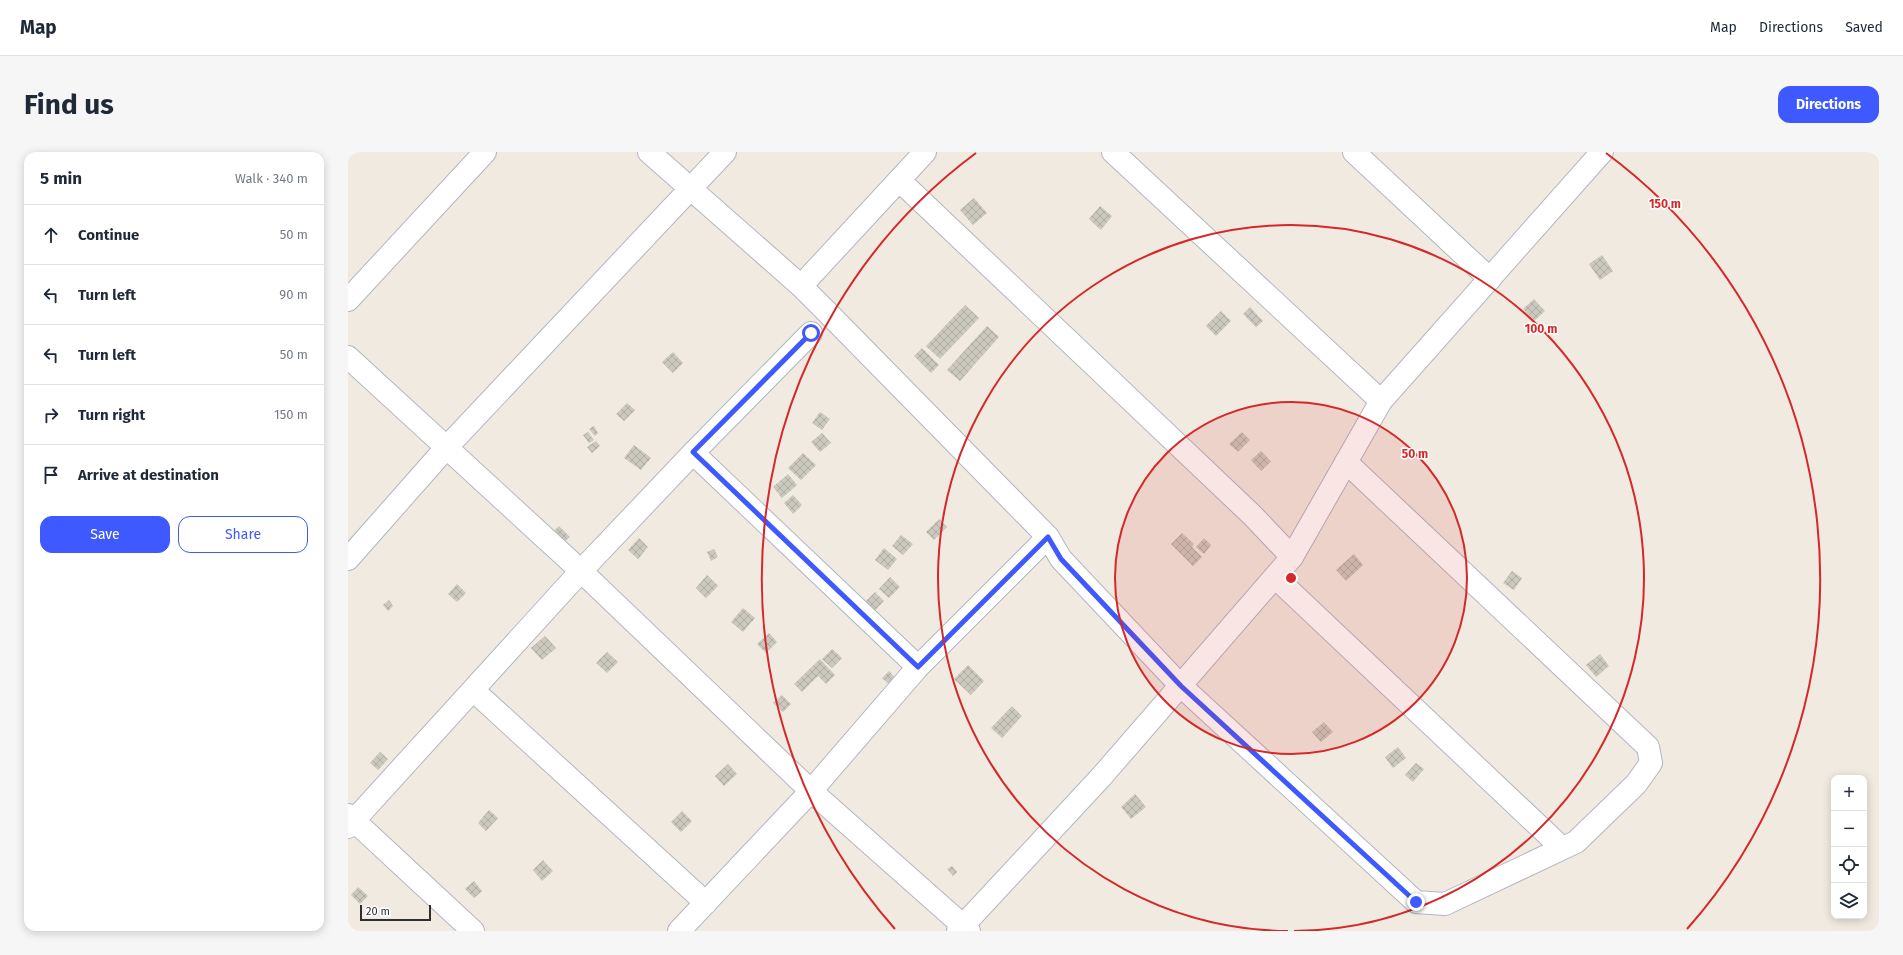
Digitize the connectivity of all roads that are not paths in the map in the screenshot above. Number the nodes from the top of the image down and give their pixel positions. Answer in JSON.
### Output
{"nodes":[{"id":1,"x":485,"y":152,"type":"edge"},
{"id":2,"x":649,"y":152,"type":"edge"},
{"id":3,"x":725,"y":152,"type":"edge"},
{"id":4,"x":925,"y":152,"type":"edge"},
{"id":5,"x":1113,"y":152,"type":"edge"},
{"id":6,"x":1354,"y":152,"type":"edge"},
{"id":7,"x":1601,"y":152,"type":"edge"},
{"id":8,"x":899,"y":180,"type":"junction"},
{"id":9,"x":691,"y":190,"type":"junction"},
{"id":10,"x":1490,"y":278,"type":"junction"},
{"id":11,"x":801,"y":286,"type":"junction"},
{"id":12,"x":348,"y":300,"type":"edge"},
{"id":13,"x":811,"y":333,"type":"dead end"},
{"id":14,"x":348,"y":357,"type":"edge"},
{"id":15,"x":1381,"y":401,"type":"junction"},
{"id":16,"x":446,"y":448,"type":"junction"},
{"id":17,"x":693,"y":452,"type":"junction"},
{"id":18,"x":1346,"y":462,"type":"junction"},
{"id":19,"x":1048,"y":537,"type":"junction"},
{"id":20,"x":1292,"y":557,"type":"junction"},
{"id":21,"x":348,"y":559,"type":"edge"},
{"id":22,"x":581,"y":571,"type":"junction"},
{"id":23,"x":1275,"y":577,"type":"junction"},
{"id":24,"x":918,"y":667,"type":"junction"},
{"id":25,"x":1181,"y":686,"type":"junction"},
{"id":26,"x":473,"y":690,"type":"junction"},
{"id":27,"x":811,"y":791,"type":"junction"},
{"id":28,"x":350,"y":821,"type":"edge"},
{"id":29,"x":1562,"y":848,"type":"junction"},
{"id":30,"x":706,"y":903,"type":"junction"},
{"id":31,"x":963,"y":929,"type":"edge"},
{"id":32,"x":473,"y":931,"type":"edge"},
{"id":33,"x":679,"y":931,"type":"edge"}],
"edges":[{"from":1,"to":12,"type":"street"},
{"from":2,"to":9,"type":"street"},
{"from":3,"to":9,"type":"street"},
{"from":4,"to":8,"type":"street"},
{"from":5,"to":15,"type":"street"},
{"from":6,"to":10,"type":"street"},
{"from":7,"to":10,"type":"street"},
{"from":8,"to":11,"type":"street"},
{"from":8,"to":20,"type":"street"},
{"from":9,"to":11,"type":"street"},
{"from":9,"to":16,"type":"street"},
{"from":10,"to":15,"type":"street"},
{"from":11,"to":19,"type":"street"},
{"from":13,"to":17,"type":"street"},
{"from":14,"to":16,"type":"street"},
{"from":15,"to":18,"type":"street"},
{"from":16,"to":21,"type":"street"},
{"from":16,"to":22,"type":"street"},
{"from":17,"to":22,"type":"street"},
{"from":17,"to":24,"type":"street"},
{"from":18,"to":20,"type":"street"},
{"from":18,"to":29,"type":"street"},
{"from":19,"to":24,"type":"street"},
{"from":19,"to":25,"type":"street"},
{"from":20,"to":23,"type":"street"},
{"from":22,"to":26,"type":"street"},
{"from":22,"to":27,"type":"street"},
{"from":23,"to":25,"type":"street"},
{"from":23,"to":29,"type":"street"},
{"from":24,"to":27,"type":"street"},
{"from":25,"to":29,"type":"street"},
{"from":25,"to":31,"type":"street"},
{"from":26,"to":28,"type":"street"},
{"from":26,"to":30,"type":"street"},
{"from":27,"to":30,"type":"street"},
{"from":27,"to":31,"type":"street"},
{"from":28,"to":32,"type":"street"},
{"from":30,"to":33,"type":"street"}]}
